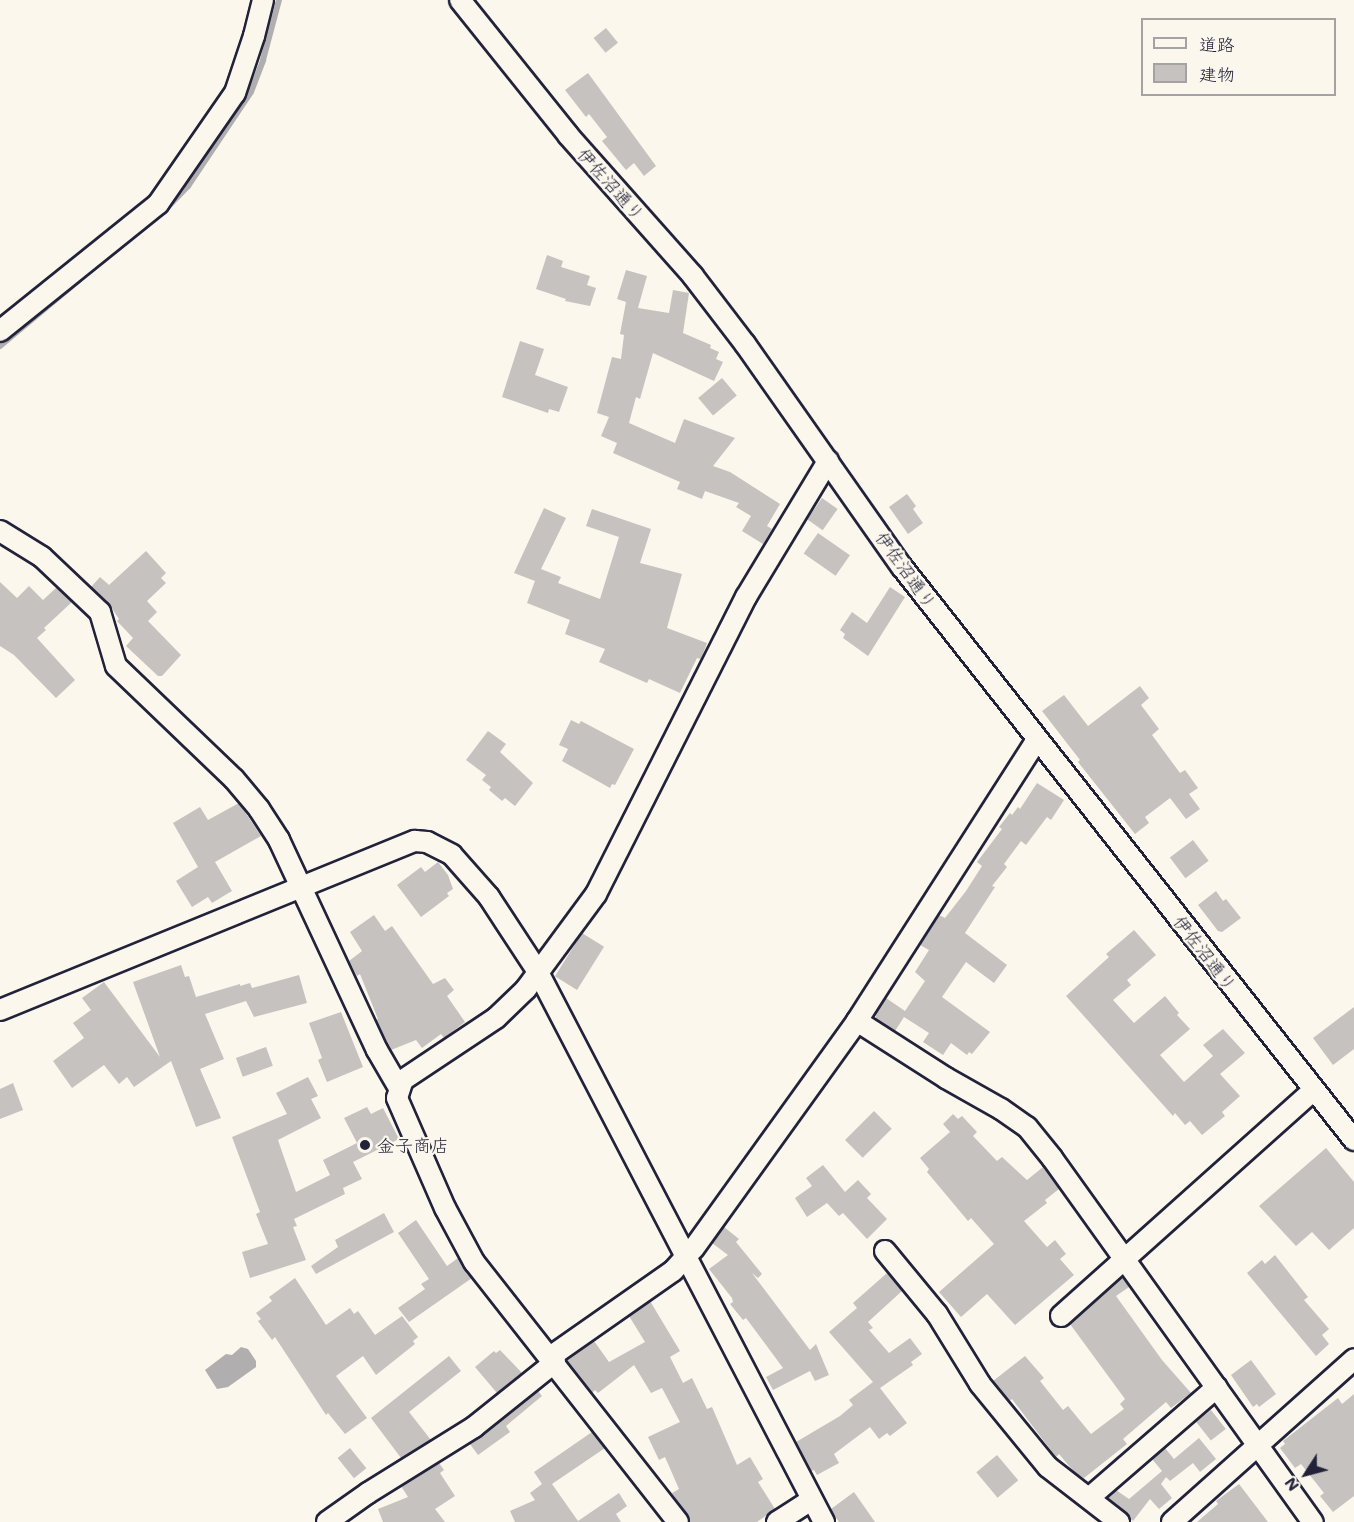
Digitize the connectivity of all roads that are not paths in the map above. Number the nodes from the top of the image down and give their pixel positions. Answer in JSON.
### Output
{"nodes":[{"id":1,"x":263,"y":0,"type":"edge"},
{"id":2,"x":460,"y":0,"type":"edge"},
{"id":3,"x":0,"y":331,"type":"edge"},
{"id":4,"x":828,"y":461,"type":"junction"},
{"id":5,"x":0,"y":531,"type":"edge"},
{"id":6,"x":1036,"y":741,"type":"junction"},
{"id":7,"x":302,"y":888,"type":"junction"},
{"id":8,"x":538,"y":972,"type":"junction"},
{"id":9,"x":0,"y":1010,"type":"edge"},
{"id":10,"x":857,"y":1021,"type":"junction"},
{"id":11,"x":399,"y":1088,"type":"junction"},
{"id":12,"x":1314,"y":1090,"type":"junction"},
{"id":13,"x":1354,"y":1140,"type":"edge"},
{"id":14,"x":885,"y":1251,"type":"dead end"},
{"id":15,"x":1123,"y":1258,"type":"junction"},
{"id":16,"x":685,"y":1259,"type":"junction"},
{"id":17,"x":1061,"y":1317,"type":"dead end"},
{"id":18,"x":552,"y":1359,"type":"junction"},
{"id":19,"x":1354,"y":1359,"type":"edge"},
{"id":20,"x":1217,"y":1387,"type":"junction"},
{"id":21,"x":1258,"y":1445,"type":"junction"},
{"id":22,"x":1089,"y":1498,"type":"junction"},
{"id":23,"x":811,"y":1500,"type":"junction"},
{"id":24,"x":327,"y":1522,"type":"edge"},
{"id":25,"x":678,"y":1522,"type":"edge"},
{"id":26,"x":777,"y":1522,"type":"edge"},
{"id":27,"x":824,"y":1522,"type":"edge"},
{"id":28,"x":1119,"y":1522,"type":"edge"},
{"id":29,"x":1172,"y":1522,"type":"edge"},
{"id":30,"x":1312,"y":1522,"type":"edge"}],
"edges":[{"from":1,"to":3,"type":"street"},
{"from":2,"to":4,"type":"street","name":"伊佐沼通り"},
{"from":4,"to":6,"type":"street","name":"伊佐沼通り"},
{"from":4,"to":8,"type":"street"},
{"from":5,"to":7,"type":"street"},
{"from":6,"to":10,"type":"street"},
{"from":6,"to":12,"type":"street","name":"伊佐沼通り"},
{"from":7,"to":8,"type":"street"},
{"from":7,"to":9,"type":"street"},
{"from":7,"to":11,"type":"street"},
{"from":8,"to":11,"type":"street"},
{"from":8,"to":16,"type":"street"},
{"from":10,"to":15,"type":"street"},
{"from":10,"to":16,"type":"street"},
{"from":11,"to":18,"type":"street"},
{"from":12,"to":13,"type":"street","name":"伊佐沼通り"},
{"from":12,"to":15,"type":"street"},
{"from":14,"to":22,"type":"street"},
{"from":15,"to":17,"type":"street"},
{"from":15,"to":20,"type":"street"},
{"from":16,"to":18,"type":"street"},
{"from":16,"to":23,"type":"street"},
{"from":18,"to":24,"type":"street"},
{"from":18,"to":25,"type":"street"},
{"from":19,"to":21,"type":"street"},
{"from":20,"to":21,"type":"street"},
{"from":20,"to":22,"type":"street"},
{"from":21,"to":29,"type":"street"},
{"from":21,"to":30,"type":"street"},
{"from":22,"to":28,"type":"street"},
{"from":23,"to":26,"type":"street"},
{"from":23,"to":27,"type":"street"}]}
